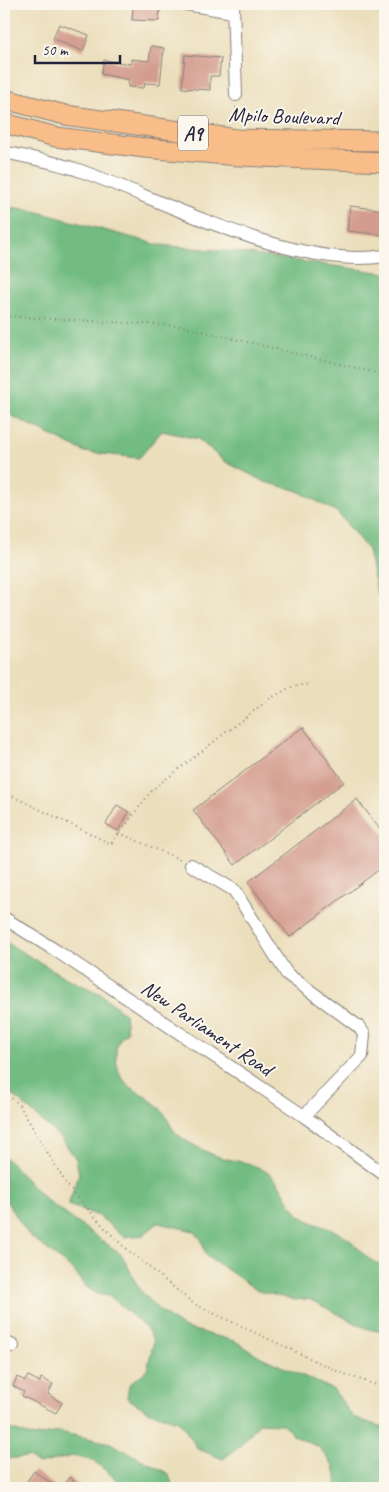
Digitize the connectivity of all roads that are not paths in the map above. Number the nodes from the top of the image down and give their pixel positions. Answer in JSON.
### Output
{"nodes":[{"id":1,"x":186,"y":4,"type":"edge"},
{"id":2,"x":233,"y":8,"type":"edge"},
{"id":3,"x":236,"y":95,"type":"road end"},
{"id":4,"x":4,"y":100,"type":"edge"},
{"id":5,"x":4,"y":122,"type":"edge"},
{"id":6,"x":385,"y":142,"type":"edge"},
{"id":7,"x":4,"y":152,"type":"edge"},
{"id":8,"x":385,"y":162,"type":"edge"},
{"id":9,"x":385,"y":256,"type":"edge"},
{"id":10,"x":191,"y":865,"type":"road end"},
{"id":11,"x":4,"y":918,"type":"edge"},
{"id":12,"x":304,"y":1116,"type":"junction"},
{"id":13,"x":385,"y":1175,"type":"edge"}],
"edges":[{"from":1,"to":2,"type":"street"},
{"from":2,"to":3,"type":"street"},
{"from":4,"to":6,"type":"highway","name":"Mpilo Boulevard","number":"A9"},
{"from":5,"to":8,"type":"highway","name":"Mpilo Boulevard","number":"A9"},
{"from":7,"to":9,"type":"street"},
{"from":10,"to":12,"type":"street"},
{"from":11,"to":12,"type":"street","name":"New Parliament Road"},
{"from":12,"to":13,"type":"street","name":"New Parliament Road"}]}
